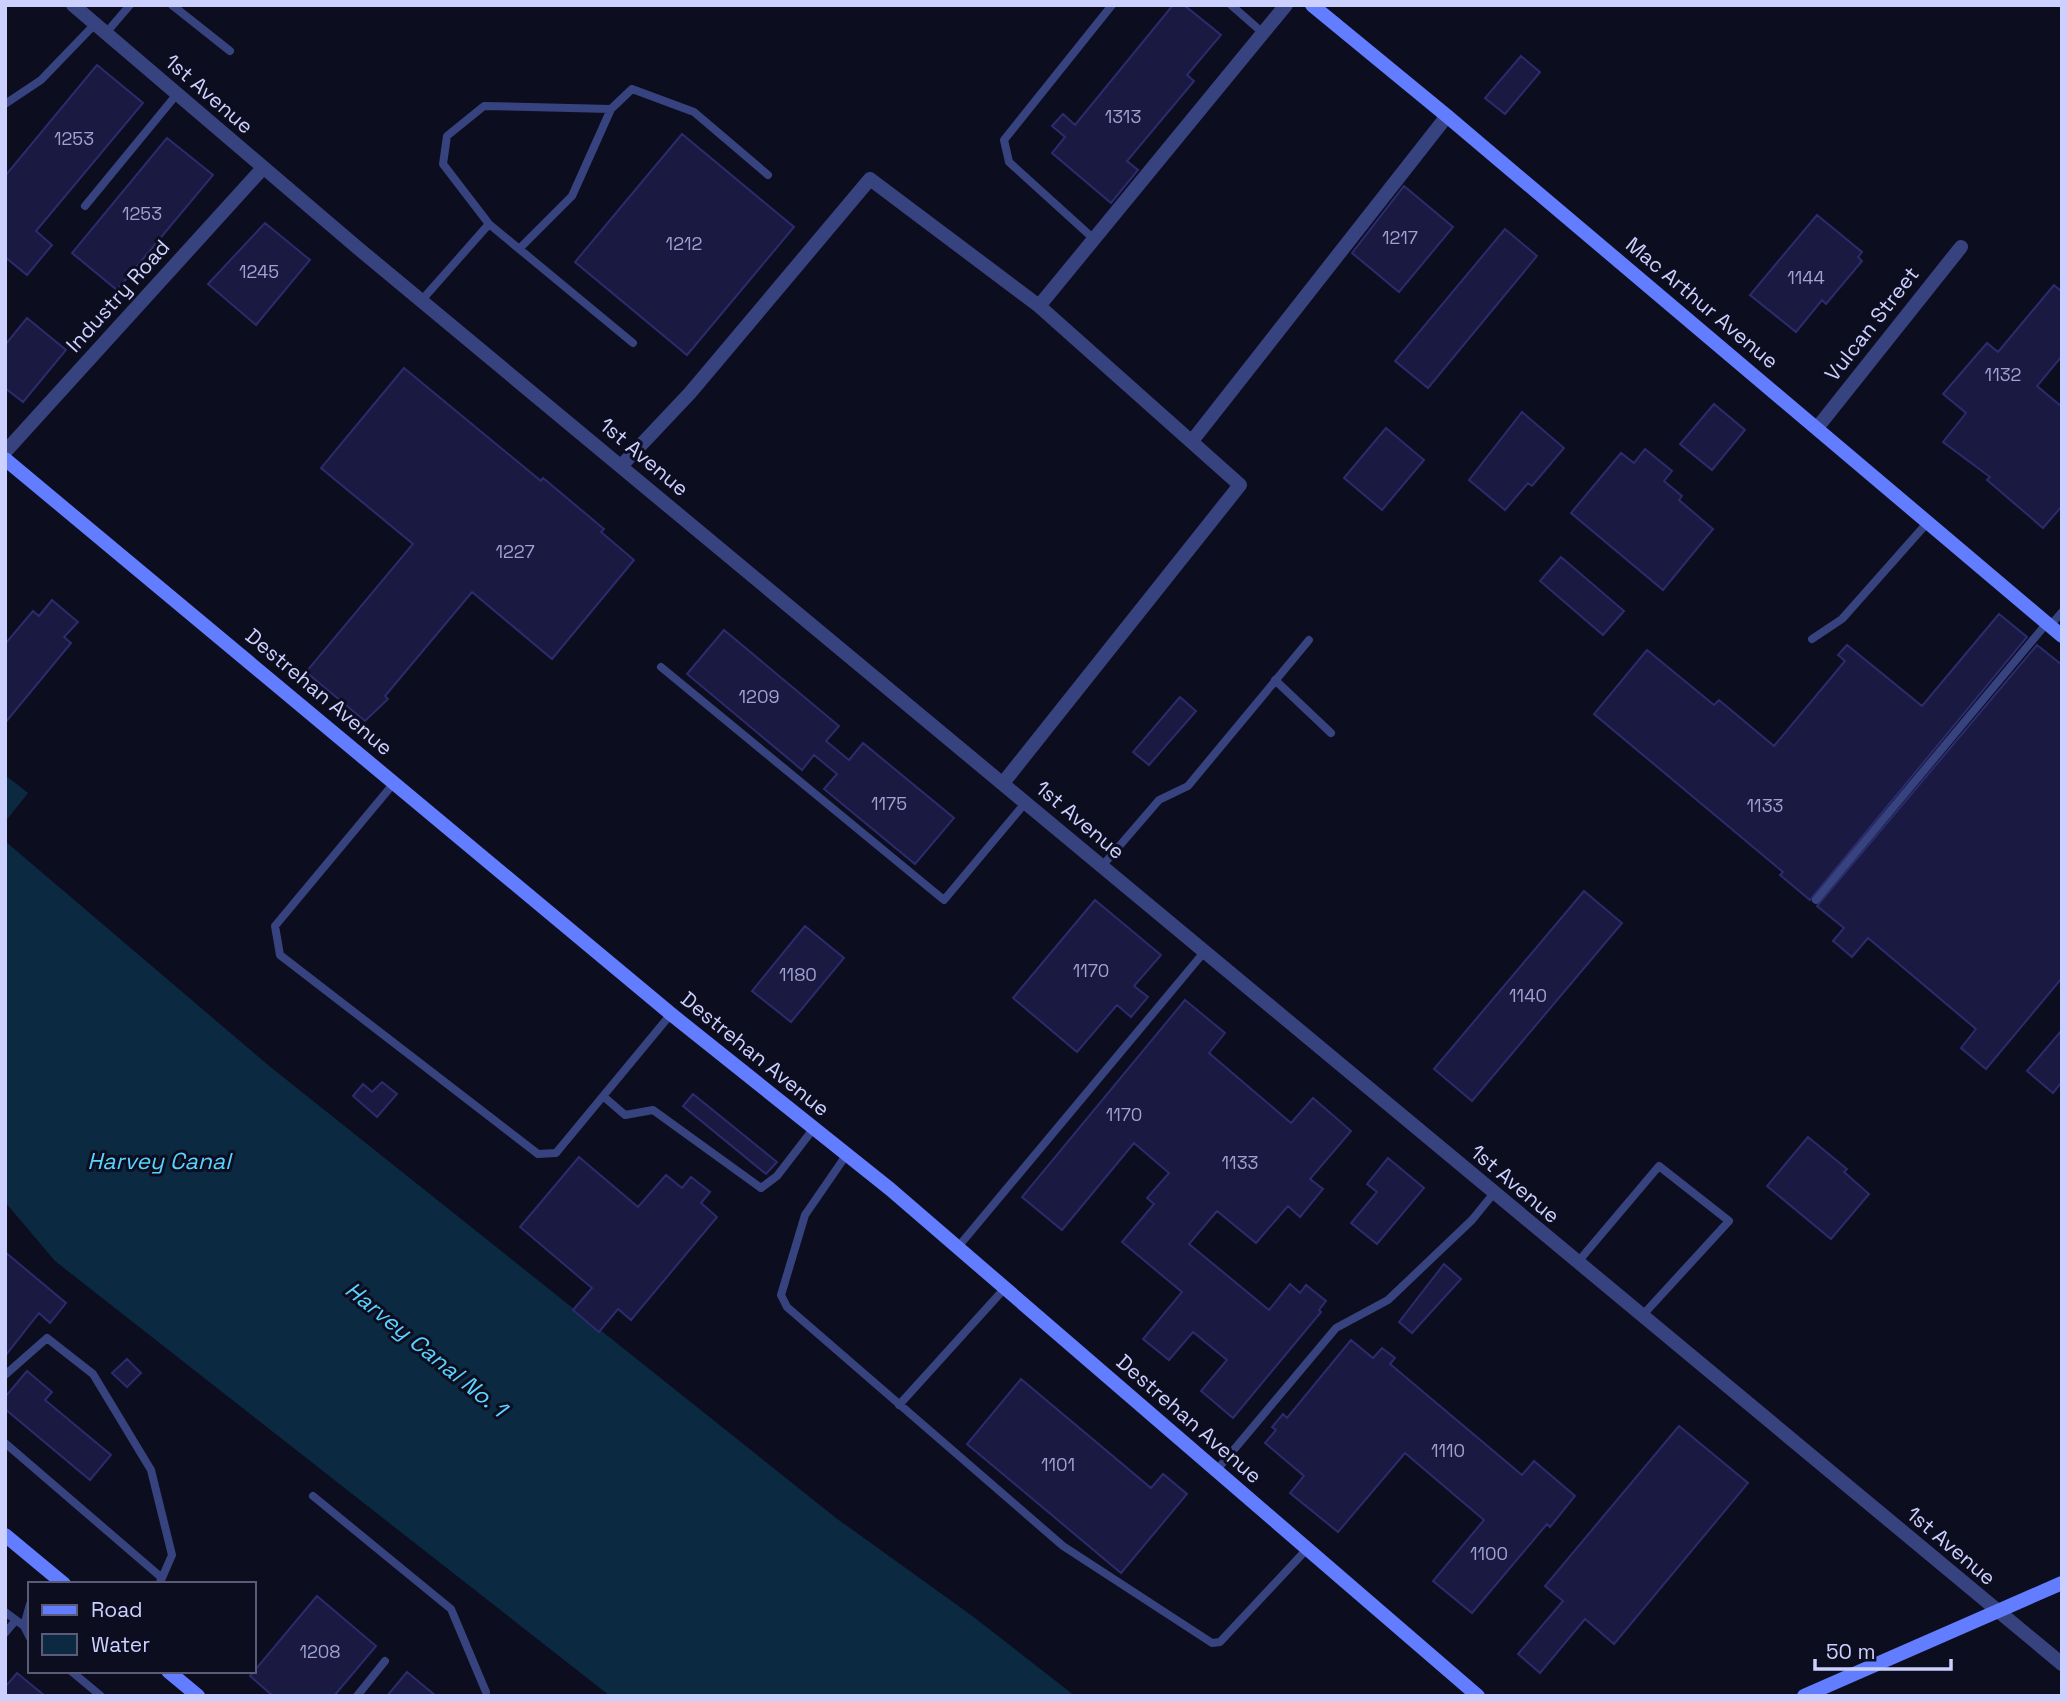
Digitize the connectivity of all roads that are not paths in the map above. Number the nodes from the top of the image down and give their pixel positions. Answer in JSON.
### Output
{"nodes":[{"id":1,"x":74,"y":5,"type":"edge"},
{"id":2,"x":130,"y":5,"type":"edge"},
{"id":3,"x":172,"y":5,"type":"edge"},
{"id":4,"x":1112,"y":5,"type":"edge"},
{"id":5,"x":1231,"y":5,"type":"edge"},
{"id":6,"x":1286,"y":5,"type":"edge"},
{"id":7,"x":1312,"y":5,"type":"edge"},
{"id":8,"x":101,"y":28,"type":"junction"},
{"id":9,"x":1263,"y":33,"type":"junction"},
{"id":10,"x":230,"y":51,"type":"dead end"},
{"id":11,"x":177,"y":94,"type":"junction"},
{"id":12,"x":5,"y":104,"type":"edge"},
{"id":13,"x":611,"y":109,"type":"junction"},
{"id":14,"x":1447,"y":116,"type":"junction"},
{"id":15,"x":263,"y":168,"type":"junction"},
{"id":16,"x":768,"y":175,"type":"dead end"},
{"id":17,"x":85,"y":206,"type":"dead end"},
{"id":18,"x":489,"y":224,"type":"junction"},
{"id":19,"x":1095,"y":240,"type":"junction"},
{"id":20,"x":1961,"y":247,"type":"dead end"},
{"id":21,"x":519,"y":250,"type":"junction"},
{"id":22,"x":421,"y":301,"type":"junction"},
{"id":23,"x":1039,"y":306,"type":"junction"},
{"id":24,"x":632,"y":343,"type":"dead end"},
{"id":25,"x":1817,"y":428,"type":"junction"},
{"id":26,"x":1192,"y":441,"type":"junction"},
{"id":27,"x":5,"y":452,"type":"edge"},
{"id":28,"x":5,"y":459,"type":"edge"},
{"id":29,"x":622,"y":465,"type":"junction"},
{"id":30,"x":1928,"y":522,"type":"junction"},
{"id":31,"x":2062,"y":612,"type":"edge"},
{"id":32,"x":2053,"y":628,"type":"edge"},
{"id":33,"x":1812,"y":639,"type":"dead end"},
{"id":34,"x":1309,"y":640,"type":"dead end"},
{"id":35,"x":661,"y":667,"type":"dead end"},
{"id":36,"x":1275,"y":680,"type":"junction"},
{"id":37,"x":1331,"y":733,"type":"dead end"},
{"id":38,"x":394,"y":783,"type":"junction"},
{"id":39,"x":1003,"y":783,"type":"junction"},
{"id":40,"x":1026,"y":802,"type":"junction"},
{"id":41,"x":1102,"y":865,"type":"junction"},
{"id":42,"x":1816,"y":900,"type":"dead end"},
{"id":43,"x":1205,"y":951,"type":"junction"},
{"id":44,"x":671,"y":1014,"type":"junction"},
{"id":45,"x":603,"y":1096,"type":"junction"},
{"id":46,"x":814,"y":1128,"type":"junction"},
{"id":47,"x":847,"y":1154,"type":"junction"},
{"id":48,"x":1494,"y":1193,"type":"junction"},
{"id":49,"x":958,"y":1247,"type":"junction"},
{"id":50,"x":1577,"y":1263,"type":"junction"},
{"id":51,"x":1004,"y":1288,"type":"junction"},
{"id":52,"x":1641,"y":1317,"type":"junction"},
{"id":53,"x":5,"y":1375,"type":"edge"},
{"id":54,"x":899,"y":1405,"type":"junction"},
{"id":55,"x":5,"y":1443,"type":"edge"},
{"id":56,"x":1216,"y":1471,"type":"junction"},
{"id":57,"x":313,"y":1496,"type":"dead end"},
{"id":58,"x":5,"y":1535,"type":"edge"},
{"id":59,"x":1307,"y":1549,"type":"junction"},
{"id":60,"x":49,"y":1579,"type":"edge"},
{"id":61,"x":160,"y":1581,"type":"edge"},
{"id":62,"x":2062,"y":1583,"type":"edge"},
{"id":63,"x":28,"y":1611,"type":"edge"},
{"id":64,"x":1998,"y":1611,"type":"junction"},
{"id":65,"x":5,"y":1612,"type":"edge"},
{"id":66,"x":16,"y":1620,"type":"junction"},
{"id":67,"x":24,"y":1626,"type":"junction"},
{"id":68,"x":5,"y":1633,"type":"edge"},
{"id":69,"x":28,"y":1634,"type":"edge"},
{"id":70,"x":385,"y":1661,"type":"dead end"},
{"id":71,"x":2062,"y":1664,"type":"edge"},
{"id":72,"x":73,"y":1673,"type":"edge"},
{"id":73,"x":171,"y":1673,"type":"edge"},
{"id":74,"x":1478,"y":1693,"type":"edge"},
{"id":75,"x":486,"y":1694,"type":"edge"},
{"id":76,"x":101,"y":1696,"type":"edge"},
{"id":77,"x":198,"y":1696,"type":"edge"},
{"id":78,"x":357,"y":1696,"type":"edge"},
{"id":79,"x":1804,"y":1696,"type":"edge"}],
"edges":[{"from":1,"to":8,"type":"street","name":"1st Avenue"},
{"from":2,"to":8,"type":"lane"},
{"from":3,"to":10,"type":"lane"},
{"from":4,"to":19,"type":"lane"},
{"from":5,"to":9,"type":"lane"},
{"from":6,"to":9,"type":"street"},
{"from":7,"to":14,"type":"main road","name":"Mac Arthur Avenue"},
{"from":8,"to":11,"type":"street","name":"1st Avenue"},
{"from":8,"to":12,"type":"lane"},
{"from":9,"to":19,"type":"street"},
{"from":11,"to":15,"type":"street","name":"1st Avenue"},
{"from":11,"to":17,"type":"lane"},
{"from":13,"to":16,"type":"lane"},
{"from":13,"to":18,"type":"lane"},
{"from":13,"to":21,"type":"lane"},
{"from":14,"to":25,"type":"main road","name":"Mac Arthur Avenue"},
{"from":14,"to":26,"type":"street"},
{"from":15,"to":22,"type":"street","name":"1st Avenue"},
{"from":15,"to":27,"type":"street","name":"Industry Road"},
{"from":18,"to":21,"type":"lane"},
{"from":18,"to":22,"type":"lane"},
{"from":19,"to":23,"type":"street"},
{"from":20,"to":25,"type":"street","name":"Vulcan Street"},
{"from":21,"to":24,"type":"lane"},
{"from":22,"to":29,"type":"street","name":"1st Avenue"},
{"from":23,"to":26,"type":"street"},
{"from":23,"to":29,"type":"street"},
{"from":25,"to":30,"type":"main road","name":"Mac Arthur Avenue"},
{"from":26,"to":39,"type":"street"},
{"from":28,"to":38,"type":"main road","name":"Destrehan Avenue"},
{"from":29,"to":39,"type":"street","name":"1st Avenue"},
{"from":30,"to":32,"type":"main road","name":"Mac Arthur Avenue"},
{"from":30,"to":33,"type":"lane"},
{"from":31,"to":32,"type":"lane"},
{"from":32,"to":42,"type":"lane"},
{"from":34,"to":36,"type":"lane"},
{"from":35,"to":40,"type":"lane"},
{"from":36,"to":37,"type":"lane"},
{"from":36,"to":41,"type":"lane"},
{"from":38,"to":44,"type":"main road","name":"Destrehan Avenue"},
{"from":38,"to":45,"type":"lane"},
{"from":39,"to":40,"type":"street","name":"1st Avenue"},
{"from":40,"to":41,"type":"street","name":"1st Avenue"},
{"from":41,"to":43,"type":"street","name":"1st Avenue"},
{"from":43,"to":48,"type":"street","name":"1st Avenue"},
{"from":43,"to":49,"type":"lane"},
{"from":44,"to":45,"type":"lane"},
{"from":44,"to":46,"type":"main road","name":"Destrehan Avenue"},
{"from":45,"to":46,"type":"lane"},
{"from":46,"to":47,"type":"main road","name":"Destrehan Avenue"},
{"from":47,"to":49,"type":"main road","name":"Destrehan Avenue"},
{"from":47,"to":54,"type":"lane"},
{"from":48,"to":50,"type":"street","name":"1st Avenue"},
{"from":48,"to":56,"type":"lane"},
{"from":49,"to":51,"type":"main road","name":"Destrehan Avenue"},
{"from":50,"to":52,"type":"street","name":"1st Avenue"},
{"from":50,"to":52,"type":"lane"},
{"from":51,"to":54,"type":"lane"},
{"from":51,"to":56,"type":"main road","name":"Destrehan Avenue"},
{"from":52,"to":64,"type":"street","name":"1st Avenue"},
{"from":53,"to":61,"type":"lane"},
{"from":54,"to":59,"type":"lane"},
{"from":55,"to":61,"type":"lane"},
{"from":56,"to":59,"type":"main road","name":"Destrehan Avenue"},
{"from":57,"to":75,"type":"lane"},
{"from":58,"to":60,"type":"main road"},
{"from":59,"to":74,"type":"main road","name":"Destrehan Avenue"},
{"from":62,"to":64,"type":"main road"},
{"from":63,"to":67,"type":"lane"},
{"from":64,"to":71,"type":"street","name":"1st Avenue"},
{"from":64,"to":79,"type":"main road"},
{"from":65,"to":66,"type":"lane"},
{"from":66,"to":67,"type":"lane"},
{"from":66,"to":68,"type":"lane"},
{"from":67,"to":69,"type":"lane"},
{"from":70,"to":78,"type":"lane"},
{"from":72,"to":76,"type":"lane"},
{"from":73,"to":77,"type":"main road"}]}
